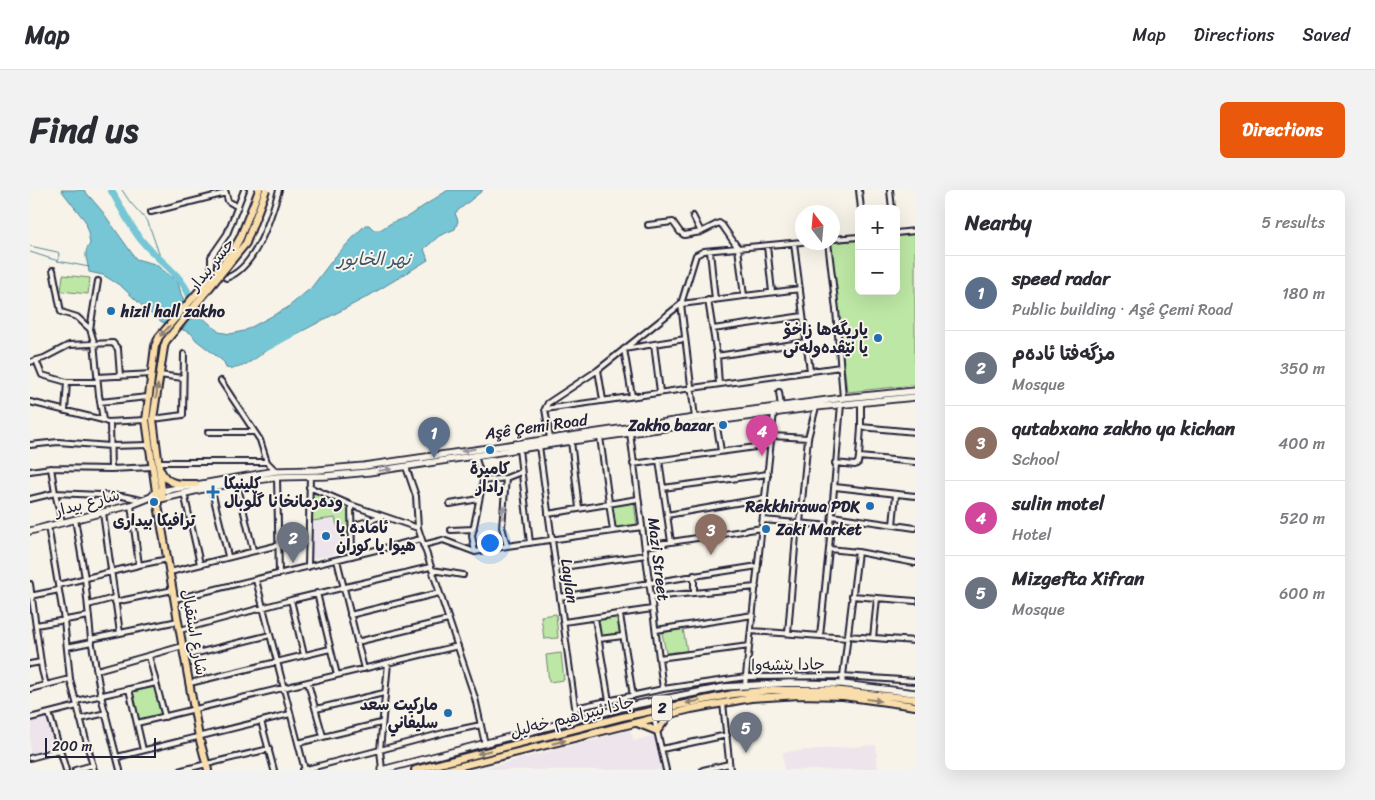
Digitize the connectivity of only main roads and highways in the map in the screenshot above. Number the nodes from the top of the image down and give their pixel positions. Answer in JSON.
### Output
{"nodes":[{"id":1,"x":259,"y":190,"type":"edge"},
{"id":2,"x":266,"y":190,"type":"edge"},
{"id":3,"x":915,"y":391,"type":"edge"},
{"id":4,"x":915,"y":397,"type":"edge"},
{"id":5,"x":842,"y":401,"type":"junction"},
{"id":6,"x":776,"y":409,"type":"junction"},
{"id":7,"x":155,"y":465,"type":"junction"},
{"id":8,"x":276,"y":474,"type":"junction"},
{"id":9,"x":196,"y":484,"type":"junction"},
{"id":10,"x":158,"y":495,"type":"junction"},
{"id":11,"x":30,"y":531,"type":"edge"},
{"id":12,"x":915,"y":693,"type":"edge"},
{"id":13,"x":915,"y":699,"type":"edge"},
{"id":14,"x":915,"y":706,"type":"edge"},
{"id":15,"x":670,"y":714,"type":"junction"},
{"id":16,"x":635,"y":723,"type":"junction"},
{"id":17,"x":438,"y":756,"type":"junction"},
{"id":18,"x":440,"y":763,"type":"junction"},
{"id":19,"x":207,"y":767,"type":"edge"},
{"id":20,"x":382,"y":770,"type":"edge"},
{"id":21,"x":415,"y":770,"type":"edge"},
{"id":22,"x":445,"y":770,"type":"edge"}],
"edges":[{"from":1,"to":7,"type":"main road","name":"جسر بيدار","one_way":true,"bridge":true},
{"from":7,"to":2,"type":"main road","name":"جسر بيدار","one_way":true,"bridge":true},
{"from":3,"to":5,"type":"main road","name":"Aşê Çemi Road"},
{"from":4,"to":5,"type":"main road","name":"Aşê Çemi Road"},
{"from":5,"to":6,"type":"main road","name":"Aşê Çemi Road"},
{"from":5,"to":6,"type":"main road","name":"Aşê Çemi Road"},
{"from":6,"to":8,"type":"main road","name":"Aşê Çemi Road","one_way":true},
{"from":8,"to":6,"type":"main road","name":"Aşê Çemi Road","one_way":true},
{"from":7,"to":9,"type":"main road"},
{"from":7,"to":10,"type":"main road","name":"شارع استقبال"},
{"from":8,"to":9,"type":"main road","name":"Aşê Çemi Road"},
{"from":8,"to":10,"type":"main road","name":"Aşê Çemi Road"},
{"from":9,"to":10,"type":"main road","name":"Aşê Çemi Road"},
{"from":10,"to":11,"type":"main road","name":"شارع بيدار"},
{"from":10,"to":19,"type":"main road","name":"شارع استقبال"},
{"from":12,"to":17,"type":"main road","name":"جادا ئیبراهیم خەلیل"},
{"from":13,"to":18,"type":"main road","name":"جادا ئیبراهیم خەلیل","number":"2","one_way":true},
{"from":15,"to":14,"type":"main road","name":"جادا ئیبراهیم خەلیل","number":"2","one_way":true},
{"from":15,"to":16,"type":"main road","name":"جادا ئیبراهیم خەلیل","number":"2"},
{"from":15,"to":16,"type":"main road"},
{"from":22,"to":16,"type":"main road","name":"جادا ئیبراهیم خەلیل","number":"2","one_way":true},
{"from":17,"to":18,"type":"main road"},
{"from":17,"to":20,"type":"main road","name":"جادا ئیبراهیم خەلیل"},
{"from":18,"to":21,"type":"main road","name":"جادا ئیبراهیم خەلیل","number":"2"}]}
